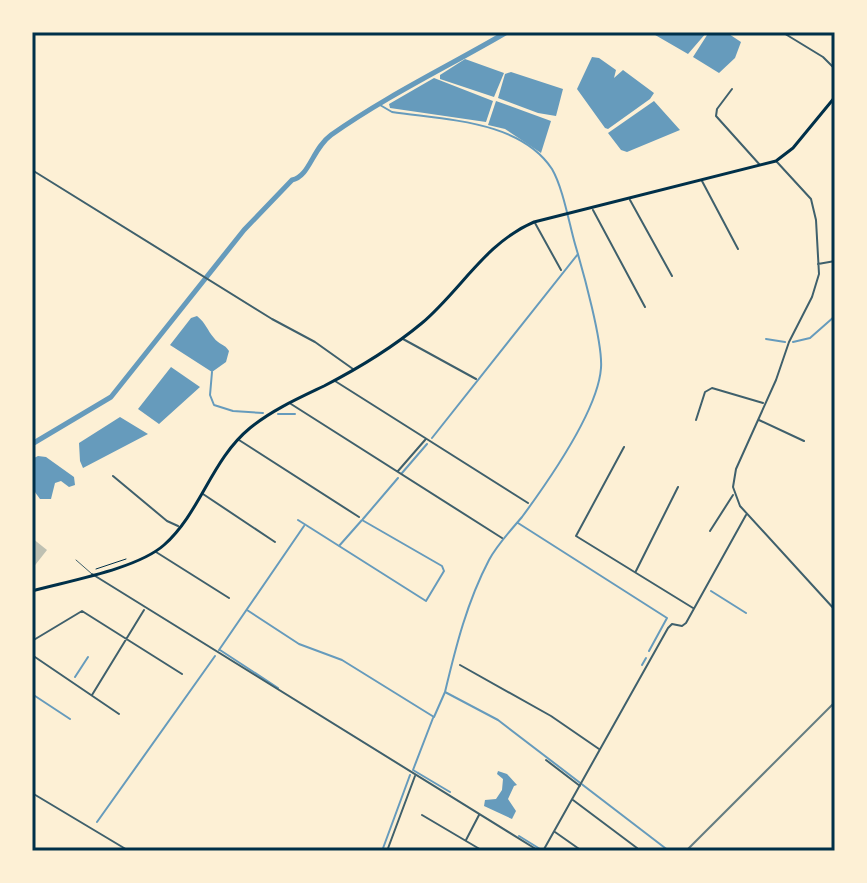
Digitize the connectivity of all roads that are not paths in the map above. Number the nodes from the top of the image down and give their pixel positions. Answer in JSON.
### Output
{"nodes":[{"id":1,"x":782,"y":32,"type":"edge"},
{"id":2,"x":835,"y":69,"type":"edge"},
{"id":3,"x":732,"y":89,"type":"dead end"},
{"id":4,"x":835,"y":97,"type":"edge"},
{"id":5,"x":776,"y":161,"type":"junction"},
{"id":6,"x":760,"y":166,"type":"junction"},
{"id":7,"x":32,"y":170,"type":"edge"},
{"id":8,"x":701,"y":180,"type":"junction"},
{"id":9,"x":629,"y":199,"type":"junction"},
{"id":10,"x":592,"y":207,"type":"junction"},
{"id":11,"x":534,"y":222,"type":"junction"},
{"id":12,"x":738,"y":249,"type":"dead end"},
{"id":13,"x":835,"y":261,"type":"edge"},
{"id":14,"x":818,"y":264,"type":"junction"},
{"id":15,"x":561,"y":270,"type":"dead end"},
{"id":16,"x":672,"y":276,"type":"dead end"},
{"id":17,"x":645,"y":307,"type":"dead end"},
{"id":18,"x":402,"y":338,"type":"junction"},
{"id":19,"x":354,"y":370,"type":"junction"},
{"id":20,"x":476,"y":379,"type":"dead end"},
{"id":21,"x":334,"y":381,"type":"junction"},
{"id":22,"x":290,"y":403,"type":"junction"},
{"id":23,"x":765,"y":403,"type":"junction"},
{"id":24,"x":696,"y":420,"type":"dead end"},
{"id":25,"x":758,"y":420,"type":"junction"},
{"id":26,"x":238,"y":439,"type":"junction"},
{"id":27,"x":426,"y":439,"type":"junction"},
{"id":28,"x":804,"y":441,"type":"dead end"},
{"id":29,"x":624,"y":447,"type":"dead end"},
{"id":30,"x":397,"y":472,"type":"junction"},
{"id":31,"x":113,"y":476,"type":"dead end"},
{"id":32,"x":678,"y":487,"type":"dead end"},
{"id":33,"x":201,"y":493,"type":"junction"},
{"id":34,"x":734,"y":494,"type":"junction"},
{"id":35,"x":528,"y":503,"type":"dead end"},
{"id":36,"x":746,"y":514,"type":"junction"},
{"id":37,"x":359,"y":517,"type":"dead end"},
{"id":38,"x":180,"y":526,"type":"junction"},
{"id":39,"x":710,"y":531,"type":"dead end"},
{"id":40,"x":502,"y":538,"type":"dead end"},
{"id":41,"x":275,"y":542,"type":"dead end"},
{"id":42,"x":155,"y":552,"type":"junction"},
{"id":43,"x":76,"y":560,"type":"dead end"},
{"id":44,"x":635,"y":572,"type":"junction"},
{"id":45,"x":92,"y":574,"type":"junction"},
{"id":46,"x":32,"y":591,"type":"edge"},
{"id":47,"x":229,"y":598,"type":"dead end"},
{"id":48,"x":694,"y":608,"type":"junction"},
{"id":49,"x":145,"y":609,"type":"junction"},
{"id":50,"x":835,"y":610,"type":"edge"},
{"id":51,"x":126,"y":638,"type":"junction"},
{"id":52,"x":32,"y":641,"type":"edge"},
{"id":53,"x":32,"y":655,"type":"edge"},
{"id":54,"x":460,"y":665,"type":"dead end"},
{"id":55,"x":182,"y":674,"type":"dead end"},
{"id":56,"x":92,"y":695,"type":"junction"},
{"id":57,"x":119,"y":714,"type":"dead end"},
{"id":58,"x":600,"y":750,"type":"junction"},
{"id":59,"x":546,"y":760,"type":"dead end"},
{"id":60,"x":415,"y":776,"type":"junction"},
{"id":61,"x":581,"y":785,"type":"junction"},
{"id":62,"x":33,"y":794,"type":"edge"},
{"id":63,"x":572,"y":799,"type":"junction"},
{"id":64,"x":422,"y":815,"type":"dead end"},
{"id":65,"x":479,"y":815,"type":"junction"},
{"id":66,"x":554,"y":832,"type":"junction"},
{"id":67,"x":465,"y":841,"type":"junction"},
{"id":68,"x":637,"y":848,"type":"dead end"},
{"id":69,"x":129,"y":851,"type":"edge"},
{"id":70,"x":387,"y":851,"type":"edge"},
{"id":71,"x":483,"y":851,"type":"edge"},
{"id":72,"x":541,"y":851,"type":"edge"},
{"id":73,"x":582,"y":851,"type":"edge"}],
"edges":[{"from":1,"to":2,"type":"street"},
{"from":3,"to":6,"type":"street"},
{"from":4,"to":5,"type":"main road"},
{"from":5,"to":6,"type":"main road"},
{"from":5,"to":14,"type":"street"},
{"from":6,"to":8,"type":"main road"},
{"from":7,"to":19,"type":"street"},
{"from":8,"to":9,"type":"main road"},
{"from":8,"to":12,"type":"street"},
{"from":9,"to":10,"type":"main road"},
{"from":9,"to":16,"type":"street"},
{"from":10,"to":11,"type":"main road"},
{"from":10,"to":17,"type":"street"},
{"from":11,"to":15,"type":"street"},
{"from":11,"to":18,"type":"main road"},
{"from":13,"to":14,"type":"street"},
{"from":14,"to":23,"type":"street"},
{"from":18,"to":19,"type":"main road"},
{"from":18,"to":20,"type":"street"},
{"from":19,"to":21,"type":"main road"},
{"from":21,"to":22,"type":"main road"},
{"from":21,"to":27,"type":"street"},
{"from":22,"to":26,"type":"main road"},
{"from":22,"to":30,"type":"street"},
{"from":23,"to":24,"type":"street"},
{"from":23,"to":25,"type":"street"},
{"from":25,"to":28,"type":"street"},
{"from":25,"to":34,"type":"street"},
{"from":26,"to":33,"type":"main road"},
{"from":26,"to":37,"type":"street"},
{"from":27,"to":30,"type":"street"},
{"from":27,"to":35,"type":"street"},
{"from":29,"to":44,"type":"street"},
{"from":30,"to":40,"type":"street"},
{"from":31,"to":38,"type":"street"},
{"from":32,"to":44,"type":"street"},
{"from":33,"to":38,"type":"main road"},
{"from":33,"to":41,"type":"street"},
{"from":34,"to":36,"type":"street"},
{"from":34,"to":39,"type":"street"},
{"from":36,"to":48,"type":"street"},
{"from":36,"to":50,"type":"street"},
{"from":38,"to":42,"type":"main road"},
{"from":42,"to":45,"type":"main road"},
{"from":42,"to":47,"type":"street"},
{"from":43,"to":45,"type":"lane"},
{"from":44,"to":48,"type":"street"},
{"from":45,"to":46,"type":"main road"},
{"from":45,"to":49,"type":"street"},
{"from":48,"to":58,"type":"street"},
{"from":49,"to":51,"type":"street"},
{"from":49,"to":60,"type":"street"},
{"from":51,"to":52,"type":"street"},
{"from":51,"to":55,"type":"street"},
{"from":51,"to":56,"type":"street"},
{"from":53,"to":56,"type":"street"},
{"from":54,"to":58,"type":"street"},
{"from":56,"to":57,"type":"street"},
{"from":58,"to":61,"type":"street"},
{"from":59,"to":61,"type":"street"},
{"from":60,"to":65,"type":"street"},
{"from":60,"to":70,"type":"street"},
{"from":61,"to":63,"type":"street"},
{"from":62,"to":69,"type":"street"},
{"from":63,"to":66,"type":"street"},
{"from":63,"to":68,"type":"street"},
{"from":64,"to":67,"type":"street"},
{"from":65,"to":67,"type":"street"},
{"from":65,"to":72,"type":"street"},
{"from":66,"to":72,"type":"street"},
{"from":66,"to":73,"type":"street"},
{"from":67,"to":71,"type":"street"}]}
